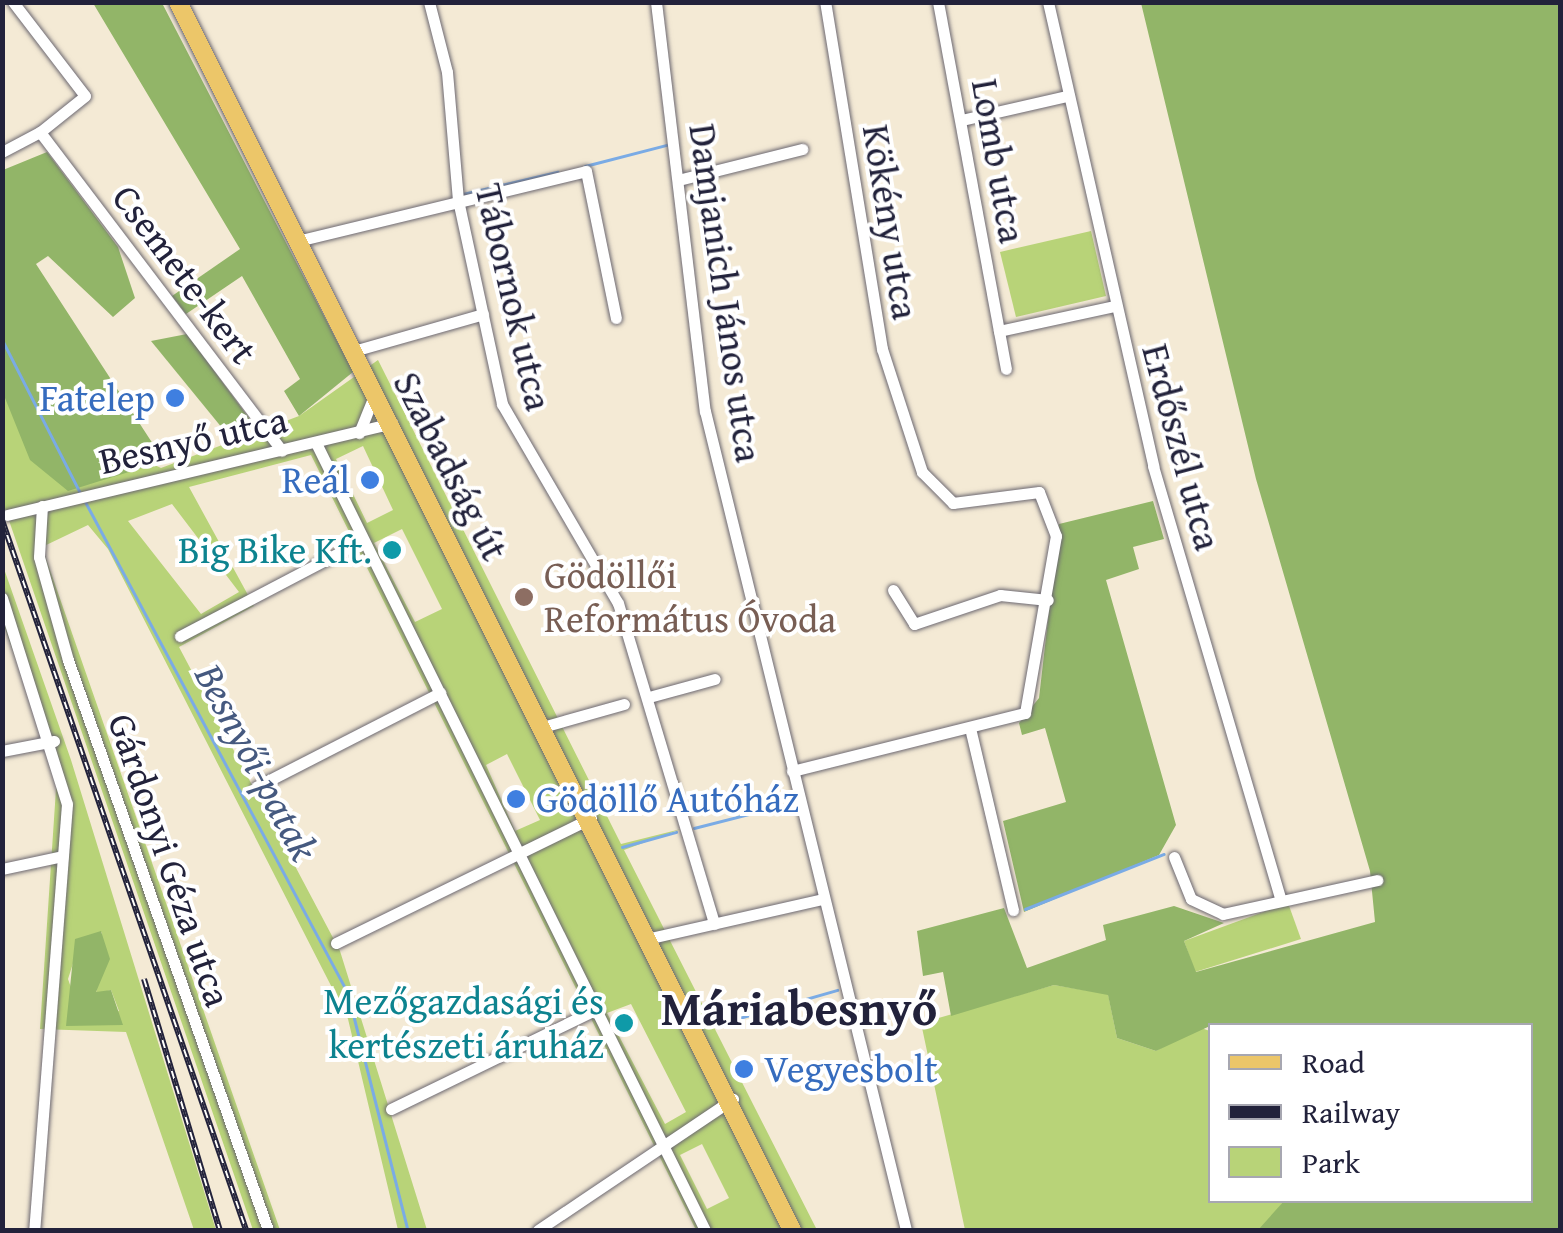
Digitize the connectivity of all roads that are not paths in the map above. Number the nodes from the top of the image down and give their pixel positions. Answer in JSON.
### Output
{"nodes":[{"id":1,"x":13,"y":2,"type":"edge"},
{"id":2,"x":178,"y":2,"type":"edge"},
{"id":3,"x":429,"y":2,"type":"edge"},
{"id":4,"x":656,"y":2,"type":"edge"},
{"id":5,"x":824,"y":2,"type":"edge"},
{"id":6,"x":938,"y":2,"type":"edge"},
{"id":7,"x":1048,"y":2,"type":"edge"},
{"id":8,"x":1068,"y":96,"type":"junction"},
{"id":9,"x":962,"y":120,"type":"junction"},
{"id":10,"x":40,"y":132,"type":"junction"},
{"id":11,"x":802,"y":149,"type":"dead end"},
{"id":12,"x":2,"y":152,"type":"edge"},
{"id":13,"x":682,"y":179,"type":"junction"},
{"id":14,"x":458,"y":200,"type":"junction"},
{"id":15,"x":301,"y":240,"type":"junction"},
{"id":16,"x":1115,"y":306,"type":"junction"},
{"id":17,"x":484,"y":314,"type":"junction"},
{"id":18,"x":616,"y":318,"type":"dead end"},
{"id":19,"x":998,"y":331,"type":"junction"},
{"id":20,"x":357,"y":350,"type":"junction"},
{"id":21,"x":1006,"y":369,"type":"dead end"},
{"id":22,"x":374,"y":386,"type":"junction"},
{"id":23,"x":393,"y":423,"type":"junction"},
{"id":24,"x":358,"y":433,"type":"junction"},
{"id":25,"x":316,"y":443,"type":"junction"},
{"id":26,"x":282,"y":451,"type":"junction"},
{"id":27,"x":406,"y":451,"type":"junction"},
{"id":28,"x":42,"y":506,"type":"junction"},
{"id":29,"x":7,"y":515,"type":"dead end"},
{"id":30,"x":362,"y":541,"type":"junction"},
{"id":31,"x":892,"y":590,"type":"dead end"},
{"id":32,"x":2,"y":598,"type":"edge"},
{"id":33,"x":1048,"y":600,"type":"junction"},
{"id":34,"x":6,"y":616,"type":"edge"},
{"id":35,"x":180,"y":636,"type":"dead end"},
{"id":36,"x":714,"y":679,"type":"dead end"},
{"id":37,"x":440,"y":693,"type":"junction"},
{"id":38,"x":649,"y":697,"type":"junction"},
{"id":39,"x":624,"y":704,"type":"dead end"},
{"id":40,"x":546,"y":726,"type":"junction"},
{"id":41,"x":971,"y":732,"type":"junction"},
{"id":42,"x":54,"y":740,"type":"junction"},
{"id":43,"x":2,"y":750,"type":"edge"},
{"id":44,"x":792,"y":771,"type":"junction"},
{"id":45,"x":256,"y":787,"type":"dead end"},
{"id":46,"x":591,"y":818,"type":"junction"},
{"id":47,"x":518,"y":851,"type":"junction"},
{"id":48,"x":63,"y":856,"type":"junction"},
{"id":49,"x":1174,"y":857,"type":"dead end"},
{"id":50,"x":2,"y":868,"type":"edge"},
{"id":51,"x":1377,"y":880,"type":"dead end"},
{"id":52,"x":822,"y":899,"type":"junction"},
{"id":53,"x":1282,"y":900,"type":"junction"},
{"id":54,"x":1013,"y":910,"type":"dead end"},
{"id":55,"x":714,"y":924,"type":"junction"},
{"id":56,"x":651,"y":938,"type":"junction"},
{"id":57,"x":336,"y":943,"type":"dead end"},
{"id":58,"x":595,"y":1010,"type":"junction"},
{"id":59,"x":733,"y":1099,"type":"junction"},
{"id":60,"x":391,"y":1110,"type":"dead end"},
{"id":61,"x":664,"y":1146,"type":"junction"},
{"id":62,"x":34,"y":1230,"type":"edge"},
{"id":63,"x":268,"y":1230,"type":"edge"},
{"id":64,"x":538,"y":1230,"type":"edge"},
{"id":65,"x":705,"y":1230,"type":"edge"},
{"id":66,"x":792,"y":1230,"type":"edge"},
{"id":67,"x":906,"y":1230,"type":"edge"}],
"edges":[{"from":1,"to":10,"type":"street"},
{"from":2,"to":15,"type":"main road","name":"Szabadság út"},
{"from":3,"to":14,"type":"street","name":"Tábornok utca"},
{"from":4,"to":13,"type":"street","name":"Damjanich János utca"},
{"from":5,"to":33,"type":"street","name":"Kökény utca"},
{"from":6,"to":9,"type":"street","name":"Lomb utca"},
{"from":7,"to":8,"type":"street","name":"Erdőszél utca"},
{"from":8,"to":9,"type":"street"},
{"from":8,"to":16,"type":"street","name":"Erdőszél utca"},
{"from":9,"to":19,"type":"street","name":"Lomb utca"},
{"from":10,"to":12,"type":"street"},
{"from":10,"to":26,"type":"street","name":"Csemete-kert"},
{"from":11,"to":13,"type":"street"},
{"from":13,"to":44,"type":"street","name":"Damjanich János utca"},
{"from":14,"to":15,"type":"street"},
{"from":14,"to":17,"type":"street","name":"Tábornok utca"},
{"from":14,"to":18,"type":"street"},
{"from":15,"to":20,"type":"main road","name":"Szabadság út"},
{"from":16,"to":19,"type":"street"},
{"from":16,"to":53,"type":"street","name":"Erdőszél utca"},
{"from":17,"to":20,"type":"street"},
{"from":17,"to":38,"type":"street","name":"Tábornok utca"},
{"from":19,"to":21,"type":"street","name":"Lomb utca"},
{"from":20,"to":22,"type":"main road","name":"Szabadság út"},
{"from":22,"to":23,"type":"main road","name":"Szabadság út"},
{"from":22,"to":24,"type":"street"},
{"from":23,"to":24,"type":"street","name":"Besnyő utca"},
{"from":23,"to":27,"type":"main road","name":"Szabadság út"},
{"from":24,"to":25,"type":"street","name":"Besnyő utca"},
{"from":24,"to":27,"type":"street"},
{"from":25,"to":26,"type":"street","name":"Besnyő utca"},
{"from":25,"to":30,"type":"street"},
{"from":26,"to":28,"type":"street","name":"Besnyő utca"},
{"from":27,"to":40,"type":"main road","name":"Szabadság út"},
{"from":28,"to":29,"type":"street","name":"Besnyő utca"},
{"from":28,"to":63,"type":"street","name":"Gárdonyi Géza utca"},
{"from":30,"to":35,"type":"street"},
{"from":30,"to":37,"type":"street"},
{"from":31,"to":33,"type":"street"},
{"from":32,"to":34,"type":"street"},
{"from":33,"to":41,"type":"street"},
{"from":34,"to":42,"type":"street"},
{"from":36,"to":38,"type":"street"},
{"from":37,"to":45,"type":"street"},
{"from":37,"to":47,"type":"street"},
{"from":38,"to":55,"type":"street","name":"Tábornok utca"},
{"from":39,"to":40,"type":"street"},
{"from":40,"to":46,"type":"main road","name":"Szabadság út"},
{"from":41,"to":44,"type":"street"},
{"from":41,"to":54,"type":"street"},
{"from":42,"to":43,"type":"street"},
{"from":42,"to":48,"type":"street"},
{"from":44,"to":52,"type":"street","name":"Damjanich János utca"},
{"from":46,"to":47,"type":"street"},
{"from":46,"to":56,"type":"main road","name":"Szabadság út"},
{"from":47,"to":57,"type":"street"},
{"from":47,"to":58,"type":"street"},
{"from":48,"to":50,"type":"street"},
{"from":48,"to":62,"type":"street"},
{"from":49,"to":53,"type":"street"},
{"from":51,"to":53,"type":"street"},
{"from":52,"to":55,"type":"street"},
{"from":52,"to":67,"type":"street","name":"Damjanich János utca"},
{"from":55,"to":56,"type":"street"},
{"from":56,"to":59,"type":"main road","name":"Szabadság út"},
{"from":58,"to":60,"type":"street"},
{"from":58,"to":61,"type":"street"},
{"from":59,"to":61,"type":"street"},
{"from":59,"to":66,"type":"main road","name":"Szabadság út"},
{"from":61,"to":64,"type":"street"},
{"from":61,"to":65,"type":"street"}]}
